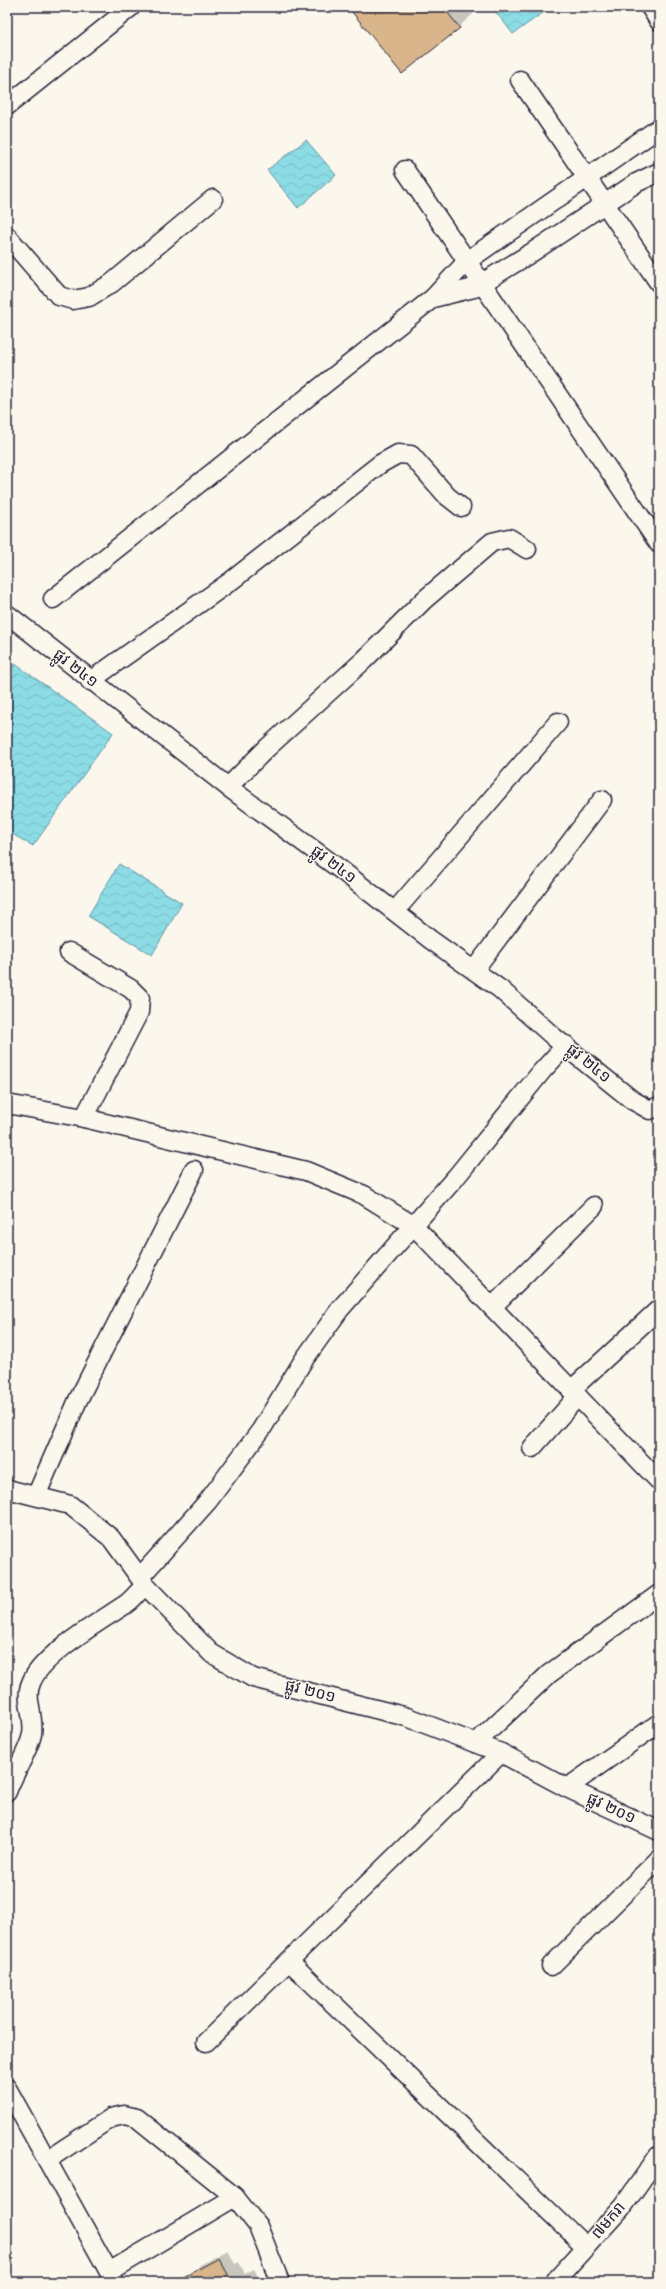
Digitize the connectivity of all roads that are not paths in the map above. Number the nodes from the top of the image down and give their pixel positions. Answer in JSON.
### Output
{"nodes":[{"id":1,"x":131,"y":7,"type":"edge"},
{"id":2,"x":650,"y":7,"type":"edge"},
{"id":3,"x":659,"y":21,"type":"edge"},
{"id":4,"x":520,"y":80,"type":"dead end"},
{"id":5,"x":7,"y":106,"type":"edge"},
{"id":6,"x":659,"y":128,"type":"edge"},
{"id":7,"x":405,"y":170,"type":"dead end"},
{"id":8,"x":659,"y":172,"type":"edge"},
{"id":9,"x":586,"y":176,"type":"junction"},
{"id":10,"x":213,"y":199,"type":"dead end"},
{"id":11,"x":605,"y":204,"type":"junction"},
{"id":12,"x":7,"y":236,"type":"edge"},
{"id":13,"x":467,"y":261,"type":"junction"},
{"id":14,"x":482,"y":283,"type":"junction"},
{"id":15,"x":659,"y":283,"type":"edge"},
{"id":16,"x":433,"y":298,"type":"junction"},
{"id":17,"x":461,"y":507,"type":"dead end"},
{"id":18,"x":659,"y":544,"type":"edge"},
{"id":19,"x":527,"y":549,"type":"dead end"},
{"id":20,"x":53,"y":599,"type":"dead end"},
{"id":21,"x":7,"y":614,"type":"edge"},
{"id":22,"x":90,"y":681,"type":"junction"},
{"id":23,"x":558,"y":722,"type":"dead end"},
{"id":24,"x":228,"y":787,"type":"junction"},
{"id":25,"x":602,"y":800,"type":"dead end"},
{"id":26,"x":395,"y":911,"type":"junction"},
{"id":27,"x":69,"y":952,"type":"dead end"},
{"id":28,"x":474,"y":970,"type":"junction"},
{"id":29,"x":566,"y":1045,"type":"junction"},
{"id":30,"x":7,"y":1104,"type":"edge"},
{"id":31,"x":656,"y":1111,"type":"edge"},
{"id":32,"x":84,"y":1118,"type":"junction"},
{"id":33,"x":194,"y":1170,"type":"dead end"},
{"id":34,"x":594,"y":1206,"type":"dead end"},
{"id":35,"x":414,"y":1226,"type":"junction"},
{"id":36,"x":492,"y":1307,"type":"junction"},
{"id":37,"x":659,"y":1309,"type":"edge"},
{"id":38,"x":575,"y":1393,"type":"junction"},
{"id":39,"x":532,"y":1448,"type":"dead end"},
{"id":40,"x":659,"y":1481,"type":"edge"},
{"id":41,"x":7,"y":1489,"type":"edge"},
{"id":42,"x":36,"y":1496,"type":"junction"},
{"id":43,"x":143,"y":1580,"type":"junction"},
{"id":44,"x":659,"y":1594,"type":"edge"},
{"id":45,"x":659,"y":1723,"type":"edge"},
{"id":46,"x":476,"y":1743,"type":"junction"},
{"id":47,"x":500,"y":1752,"type":"junction"},
{"id":48,"x":567,"y":1788,"type":"junction"},
{"id":49,"x":7,"y":1792,"type":"edge"},
{"id":50,"x":659,"y":1832,"type":"edge"},
{"id":51,"x":659,"y":1859,"type":"edge"},
{"id":52,"x":289,"y":1961,"type":"junction"},
{"id":53,"x":551,"y":1966,"type":"dead end"},
{"id":54,"x":206,"y":2042,"type":"dead end"},
{"id":55,"x":7,"y":2088,"type":"edge"},
{"id":56,"x":659,"y":2154,"type":"edge"},
{"id":57,"x":47,"y":2160,"type":"junction"},
{"id":58,"x":235,"y":2197,"type":"junction"},
{"id":59,"x":586,"y":2247,"type":"junction"},
{"id":60,"x":112,"y":2277,"type":"edge"},
{"id":61,"x":280,"y":2282,"type":"edge"},
{"id":62,"x":554,"y":2282,"type":"edge"}],
"edges":[{"from":1,"to":5,"type":"street"},
{"from":2,"to":3,"type":"street"},
{"from":4,"to":9,"type":"street"},
{"from":6,"to":9,"type":"street"},
{"from":7,"to":13,"type":"street"},
{"from":8,"to":11,"type":"street"},
{"from":9,"to":11,"type":"street"},
{"from":9,"to":13,"type":"street"},
{"from":10,"to":12,"type":"street"},
{"from":11,"to":14,"type":"street"},
{"from":11,"to":15,"type":"street"},
{"from":13,"to":14,"type":"street"},
{"from":13,"to":16,"type":"street"},
{"from":14,"to":16,"type":"street"},
{"from":14,"to":18,"type":"street"},
{"from":16,"to":20,"type":"street"},
{"from":17,"to":22,"type":"street"},
{"from":19,"to":24,"type":"street"},
{"from":21,"to":22,"type":"street","name":"ផ្លូវ ២៤១"},
{"from":22,"to":24,"type":"street","name":"ផ្លូវ ២៤១"},
{"from":23,"to":26,"type":"street"},
{"from":24,"to":26,"type":"street","name":"ផ្លូវ ២៤១"},
{"from":25,"to":28,"type":"street"},
{"from":26,"to":28,"type":"street","name":"ផ្លូវ ២៤១"},
{"from":27,"to":32,"type":"street"},
{"from":28,"to":29,"type":"street","name":"ផ្លូវ ២៤១"},
{"from":29,"to":31,"type":"street","name":"ផ្លូវ ២៤១"},
{"from":29,"to":35,"type":"street"},
{"from":30,"to":32,"type":"street"},
{"from":32,"to":35,"type":"street"},
{"from":33,"to":42,"type":"street"},
{"from":34,"to":36,"type":"street"},
{"from":35,"to":36,"type":"street"},
{"from":35,"to":43,"type":"street"},
{"from":36,"to":38,"type":"street"},
{"from":37,"to":38,"type":"street"},
{"from":38,"to":39,"type":"street"},
{"from":38,"to":40,"type":"street"},
{"from":41,"to":42,"type":"street","name":"ផ្លូវ ២០១"},
{"from":42,"to":43,"type":"street","name":"ផ្លូវ ២០១"},
{"from":43,"to":46,"type":"street","name":"ផ្លូវ ២០១"},
{"from":43,"to":49,"type":"street"},
{"from":44,"to":46,"type":"street"},
{"from":45,"to":48,"type":"street"},
{"from":46,"to":47,"type":"street","name":"ផ្លូវ ២០១"},
{"from":47,"to":48,"type":"street","name":"ផ្លូវ ២០១"},
{"from":47,"to":52,"type":"street"},
{"from":48,"to":50,"type":"street","name":"ផ្លូវ ២០១"},
{"from":51,"to":53,"type":"street"},
{"from":52,"to":54,"type":"street"},
{"from":52,"to":59,"type":"street"},
{"from":55,"to":57,"type":"street"},
{"from":56,"to":59,"type":"street","name":"៧មករា"},
{"from":57,"to":58,"type":"street"},
{"from":57,"to":60,"type":"street"},
{"from":58,"to":60,"type":"street"},
{"from":58,"to":61,"type":"street"},
{"from":59,"to":62,"type":"street","name":"៧មករា"}]}
